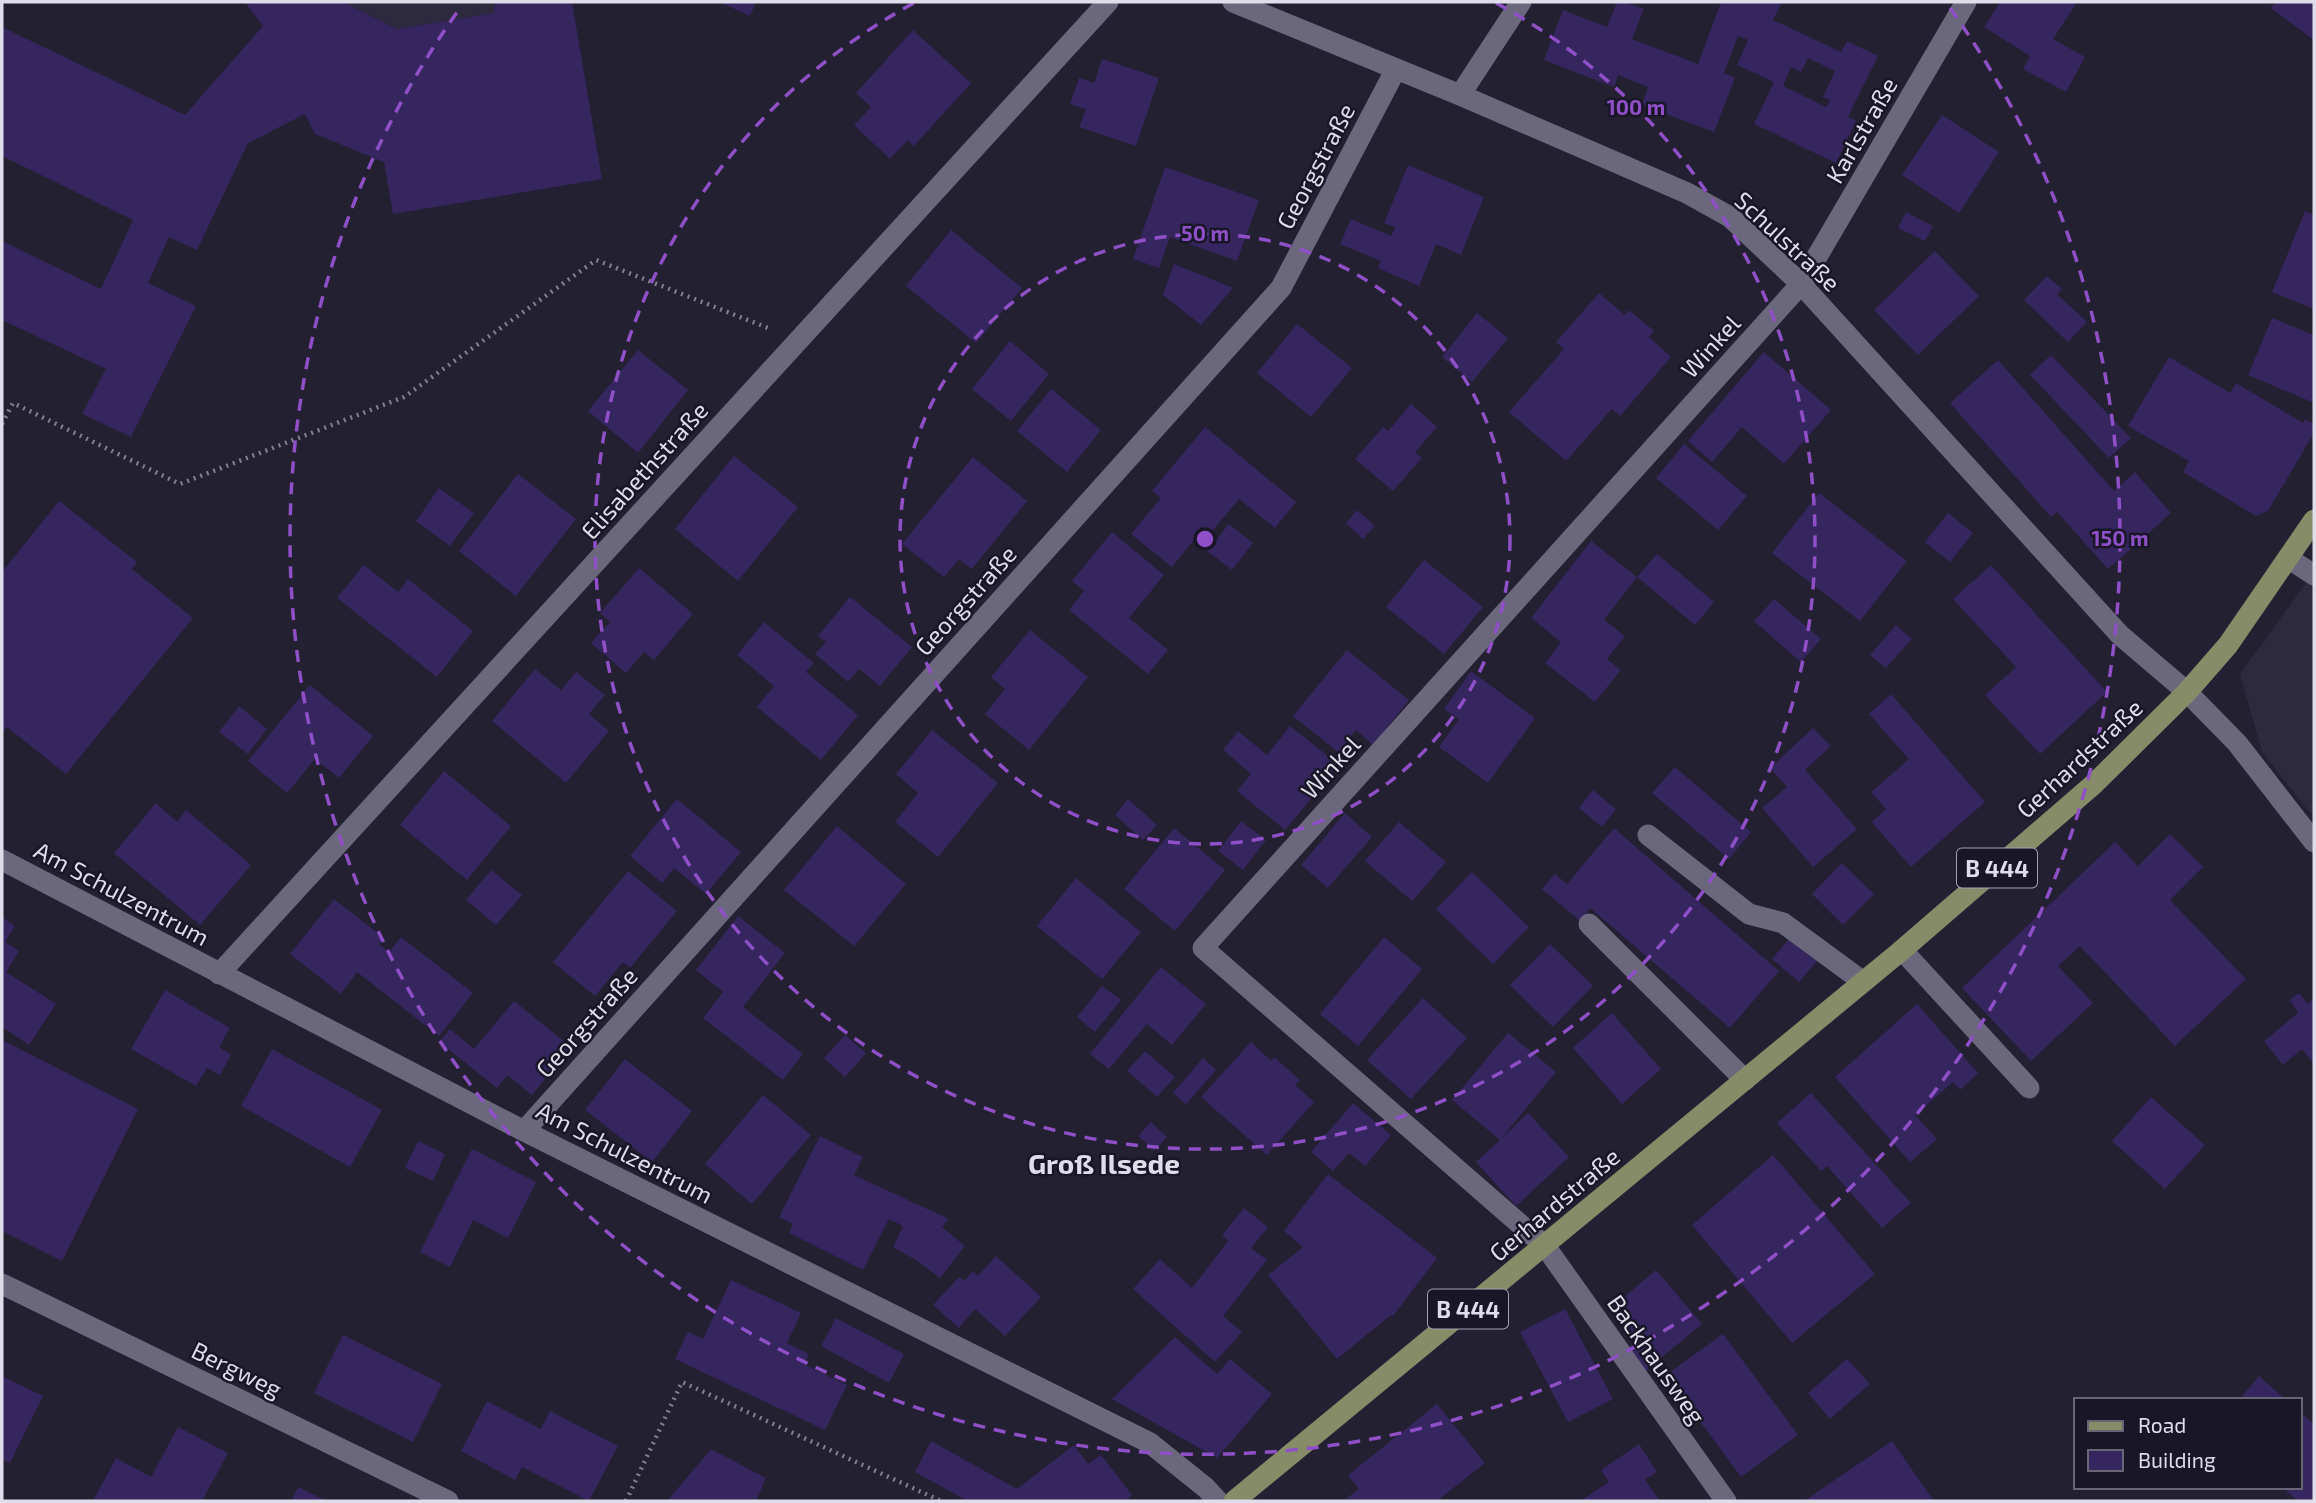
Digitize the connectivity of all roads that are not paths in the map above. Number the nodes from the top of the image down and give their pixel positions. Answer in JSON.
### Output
{"nodes":[{"id":1,"x":1108,"y":2,"type":"edge"},
{"id":2,"x":1233,"y":2,"type":"edge"},
{"id":3,"x":1521,"y":2,"type":"edge"},
{"id":4,"x":1966,"y":2,"type":"edge"},
{"id":5,"x":1396,"y":69,"type":"junction"},
{"id":6,"x":1460,"y":95,"type":"junction"},
{"id":7,"x":1801,"y":284,"type":"junction"},
{"id":8,"x":2314,"y":520,"type":"edge"},
{"id":9,"x":2288,"y":558,"type":"junction"},
{"id":10,"x":2314,"y":575,"type":"edge"},
{"id":11,"x":2187,"y":692,"type":"junction"},
{"id":12,"x":1648,"y":835,"type":"dead end"},
{"id":13,"x":2314,"y":842,"type":"edge"},
{"id":14,"x":2,"y":860,"type":"edge"},
{"id":15,"x":1589,"y":925,"type":"dead end"},
{"id":16,"x":1902,"y":950,"type":"junction"},
{"id":17,"x":219,"y":974,"type":"junction"},
{"id":18,"x":1862,"y":981,"type":"junction"},
{"id":19,"x":1745,"y":1080,"type":"junction"},
{"id":20,"x":2029,"y":1088,"type":"dead end"},
{"id":21,"x":524,"y":1131,"type":"junction"},
{"id":22,"x":1545,"y":1246,"type":"junction"},
{"id":23,"x":2,"y":1284,"type":"edge"},
{"id":24,"x":448,"y":1501,"type":"edge"},
{"id":25,"x":1217,"y":1501,"type":"edge"},
{"id":26,"x":1234,"y":1501,"type":"edge"},
{"id":27,"x":1726,"y":1501,"type":"edge"}],
"edges":[{"from":1,"to":17,"type":"street","name":"Elisabethstraße"},
{"from":2,"to":5,"type":"street","name":"Schulstraße"},
{"from":3,"to":6,"type":"street"},
{"from":4,"to":7,"type":"street","name":"Karlstraße"},
{"from":5,"to":6,"type":"street","name":"Schulstraße"},
{"from":5,"to":21,"type":"street","name":"Georgstraße"},
{"from":6,"to":7,"type":"street","name":"Schulstraße"},
{"from":7,"to":11,"type":"street","name":"Schulstraße"},
{"from":7,"to":22,"type":"street","name":"Winkel"},
{"from":8,"to":9,"type":"main road","name":"Gerhardstraße","number":"B 444"},
{"from":9,"to":10,"type":"street"},
{"from":9,"to":11,"type":"main road","name":"Gerhardstraße","number":"B 444"},
{"from":11,"to":13,"type":"street","name":"Schulstraße"},
{"from":11,"to":16,"type":"main road","name":"Gerhardstraße","number":"B 444"},
{"from":12,"to":18,"type":"street"},
{"from":14,"to":17,"type":"street","name":"Am Schulzentrum"},
{"from":15,"to":19,"type":"street"},
{"from":16,"to":18,"type":"main road","name":"Gerhardstraße","number":"B 444"},
{"from":16,"to":20,"type":"street"},
{"from":17,"to":21,"type":"street","name":"Am Schulzentrum"},
{"from":18,"to":19,"type":"main road","name":"Gerhardstraße","number":"B 444"},
{"from":19,"to":22,"type":"main road","name":"Gerhardstraße","number":"B 444"},
{"from":21,"to":25,"type":"street","name":"Am Schulzentrum"},
{"from":22,"to":26,"type":"main road","name":"Gerhardstraße","number":"B 444"},
{"from":22,"to":27,"type":"street","name":"Backhausweg"},
{"from":23,"to":24,"type":"street","name":"Bergweg"}]}
